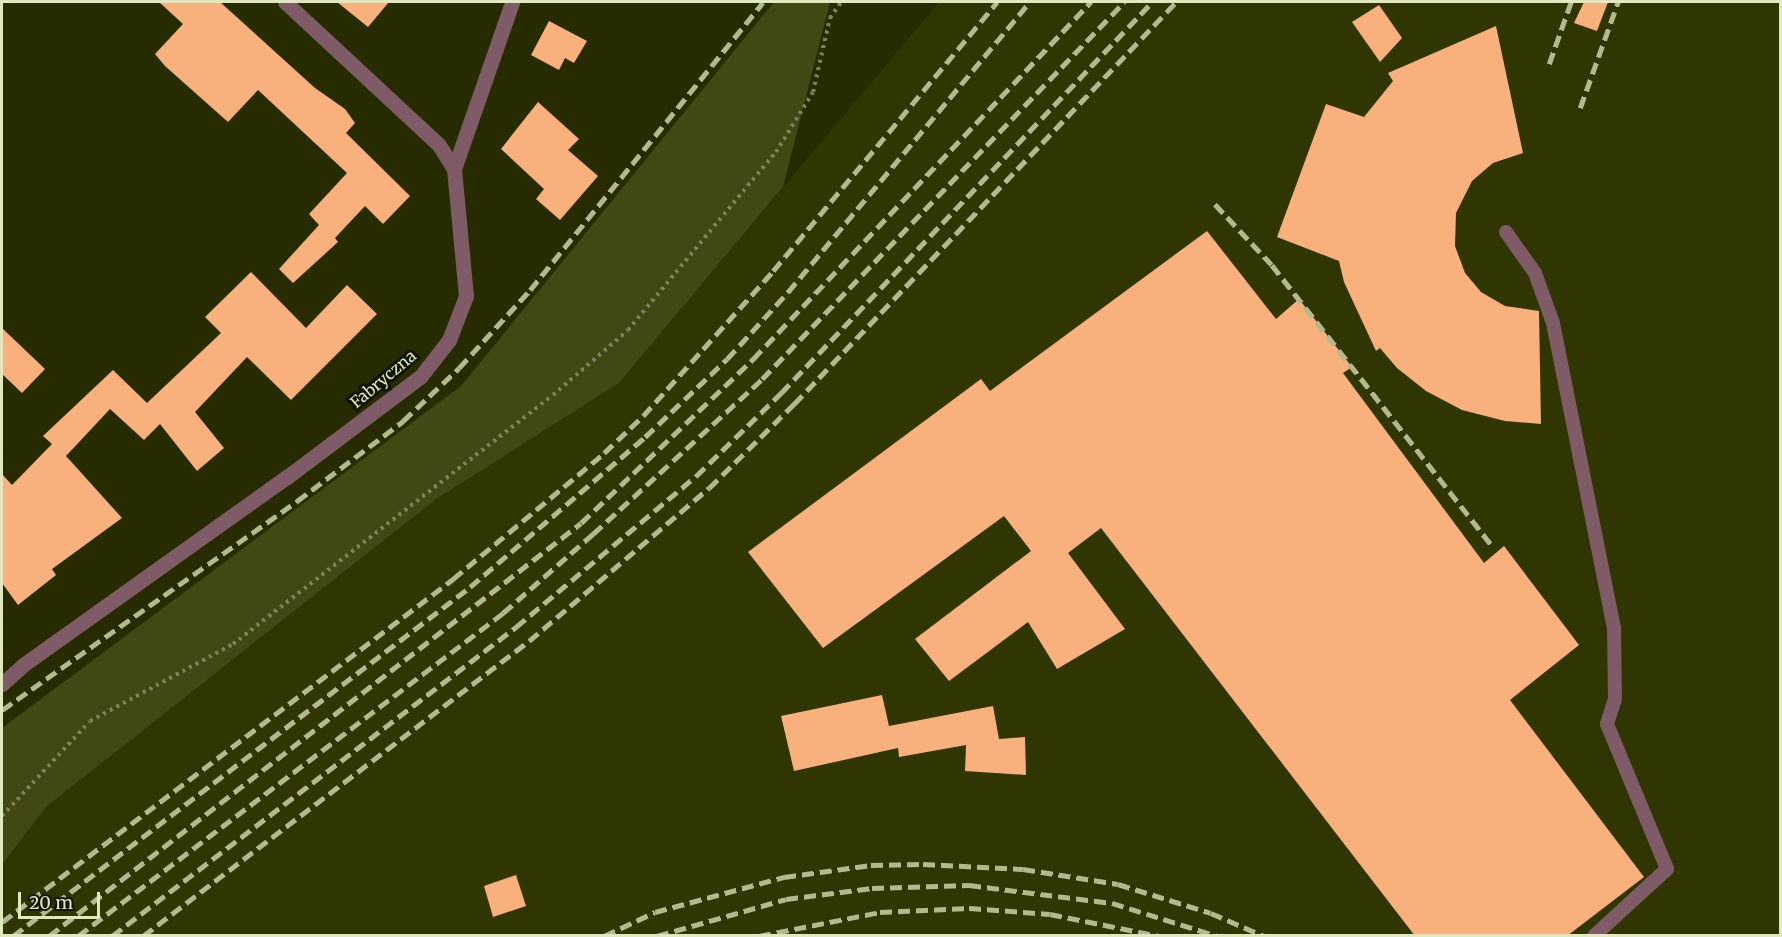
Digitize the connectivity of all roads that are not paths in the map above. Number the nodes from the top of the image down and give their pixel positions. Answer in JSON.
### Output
{"nodes":[{"id":1,"x":285,"y":2,"type":"edge"},
{"id":2,"x":512,"y":2,"type":"edge"},
{"id":3,"x":454,"y":169,"type":"junction"},
{"id":4,"x":1506,"y":232,"type":"dead end"},
{"id":5,"x":2,"y":684,"type":"edge"},
{"id":6,"x":1594,"y":936,"type":"edge"}],
"edges":[{"from":1,"to":3,"type":"street","name":"Fabryczna"},
{"from":2,"to":3,"type":"street"},
{"from":3,"to":5,"type":"street","name":"Fabryczna"},
{"from":4,"to":6,"type":"lane"}]}
